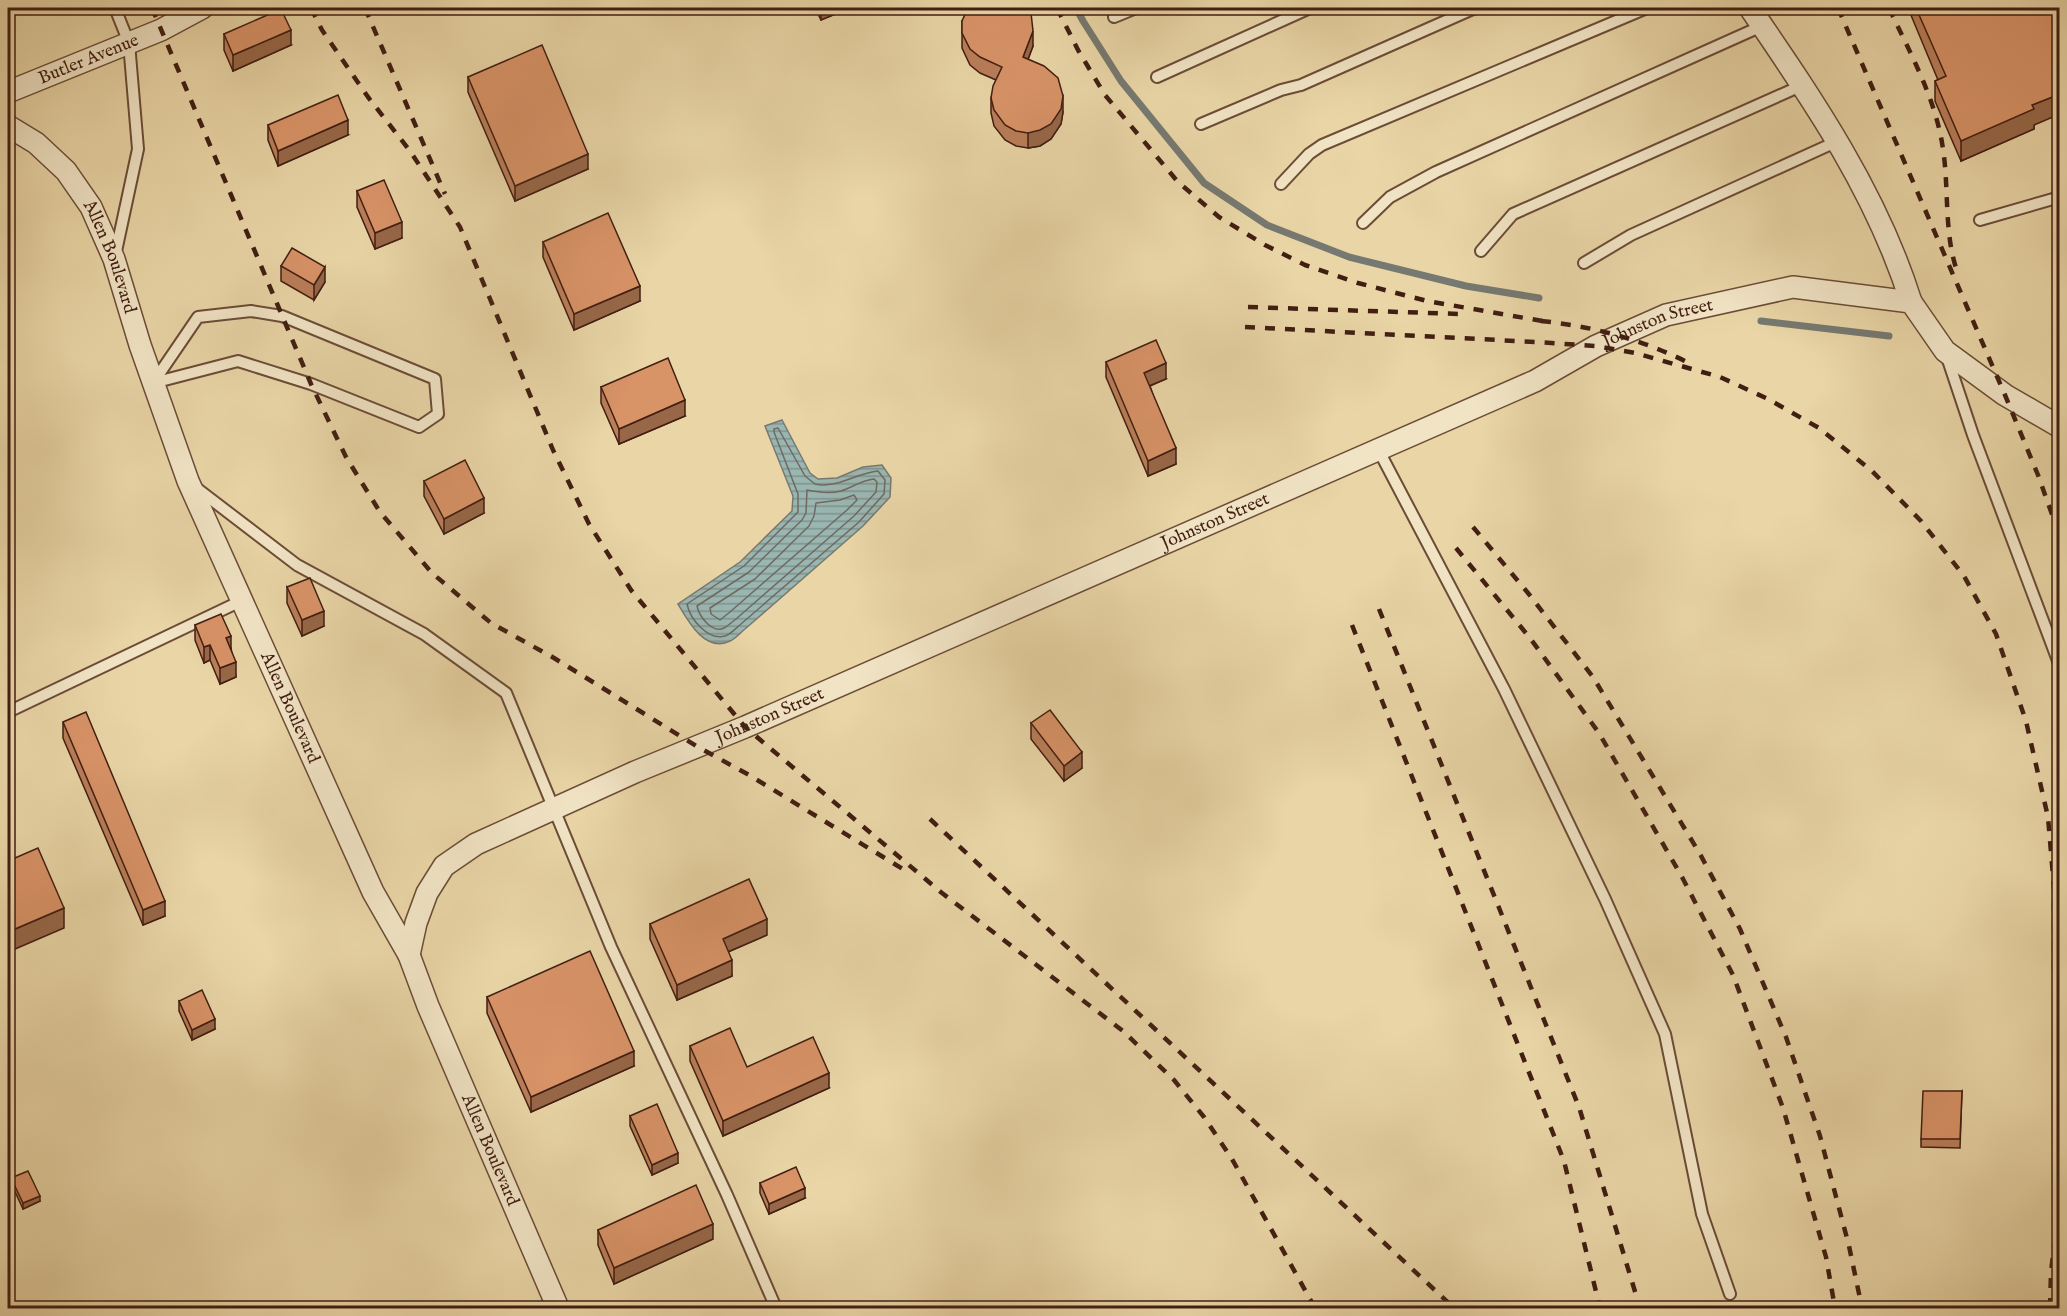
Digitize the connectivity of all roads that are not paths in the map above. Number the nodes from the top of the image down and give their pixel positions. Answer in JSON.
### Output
{"nodes":[{"id":1,"x":115,"y":8,"type":"edge"},
{"id":2,"x":202,"y":8,"type":"edge"},
{"id":3,"x":1136,"y":8,"type":"edge"},
{"id":4,"x":1310,"y":8,"type":"edge"},
{"id":5,"x":1475,"y":8,"type":"edge"},
{"id":6,"x":1647,"y":8,"type":"edge"},
{"id":7,"x":1750,"y":8,"type":"edge"},
{"id":8,"x":1114,"y":17,"type":"dead end"},
{"id":9,"x":1762,"y":26,"type":"junction"},
{"id":10,"x":129,"y":43,"type":"junction"},
{"id":11,"x":1156,"y":77,"type":"dead end"},
{"id":12,"x":1803,"y":85,"type":"junction"},
{"id":13,"x":8,"y":92,"type":"edge"},
{"id":14,"x":1201,"y":124,"type":"dead end"},
{"id":15,"x":8,"y":126,"type":"edge"},
{"id":16,"x":1838,"y":141,"type":"junction"},
{"id":17,"x":1281,"y":184,"type":"dead end"},
{"id":18,"x":2060,"y":197,"type":"edge"},
{"id":19,"x":1980,"y":220,"type":"dead end"},
{"id":20,"x":1363,"y":223,"type":"dead end"},
{"id":21,"x":1481,"y":251,"type":"dead end"},
{"id":22,"x":114,"y":259,"type":"junction"},
{"id":23,"x":1584,"y":263,"type":"dead end"},
{"id":24,"x":1911,"y":302,"type":"junction"},
{"id":25,"x":1945,"y":351,"type":"junction"},
{"id":26,"x":153,"y":383,"type":"junction"},
{"id":27,"x":2060,"y":427,"type":"edge"},
{"id":28,"x":1379,"y":451,"type":"junction"},
{"id":29,"x":188,"y":481,"type":"junction"},
{"id":30,"x":241,"y":601,"type":"junction"},
{"id":31,"x":2060,"y":666,"type":"edge"},
{"id":32,"x":8,"y":712,"type":"edge"},
{"id":33,"x":555,"y":810,"type":"junction"},
{"id":34,"x":408,"y":955,"type":"junction"},
{"id":35,"x":1730,"y":1294,"type":"dead end"},
{"id":36,"x":558,"y":1308,"type":"edge"},
{"id":37,"x":776,"y":1308,"type":"edge"}],
"edges":[{"from":1,"to":10,"type":"lane"},
{"from":2,"to":10,"type":"street","name":"Butler Avenue"},
{"from":3,"to":8,"type":"lane"},
{"from":4,"to":11,"type":"lane"},
{"from":5,"to":14,"type":"lane"},
{"from":6,"to":17,"type":"lane"},
{"from":7,"to":9,"type":"street"},
{"from":9,"to":12,"type":"street"},
{"from":9,"to":20,"type":"lane"},
{"from":10,"to":13,"type":"street","name":"Butler Avenue"},
{"from":10,"to":22,"type":"lane"},
{"from":12,"to":16,"type":"street"},
{"from":12,"to":21,"type":"lane"},
{"from":15,"to":22,"type":"street","name":"Allen Boulevard"},
{"from":16,"to":23,"type":"lane"},
{"from":16,"to":24,"type":"street"},
{"from":18,"to":19,"type":"lane"},
{"from":22,"to":26,"type":"street","name":"Allen Boulevard"},
{"from":24,"to":25,"type":"street"},
{"from":24,"to":28,"type":"street","name":"Johnston Street"},
{"from":25,"to":27,"type":"street"},
{"from":25,"to":31,"type":"lane"},
{"from":26,"to":26,"type":"lane"},
{"from":26,"to":29,"type":"street","name":"Allen Boulevard"},
{"from":28,"to":33,"type":"street","name":"Johnston Street"},
{"from":28,"to":35,"type":"lane"},
{"from":29,"to":30,"type":"street","name":"Allen Boulevard"},
{"from":29,"to":33,"type":"lane"},
{"from":30,"to":32,"type":"lane"},
{"from":30,"to":34,"type":"street","name":"Allen Boulevard"},
{"from":33,"to":34,"type":"street","name":"Johnston Street"},
{"from":33,"to":37,"type":"lane"},
{"from":34,"to":36,"type":"street","name":"Allen Boulevard"}]}
